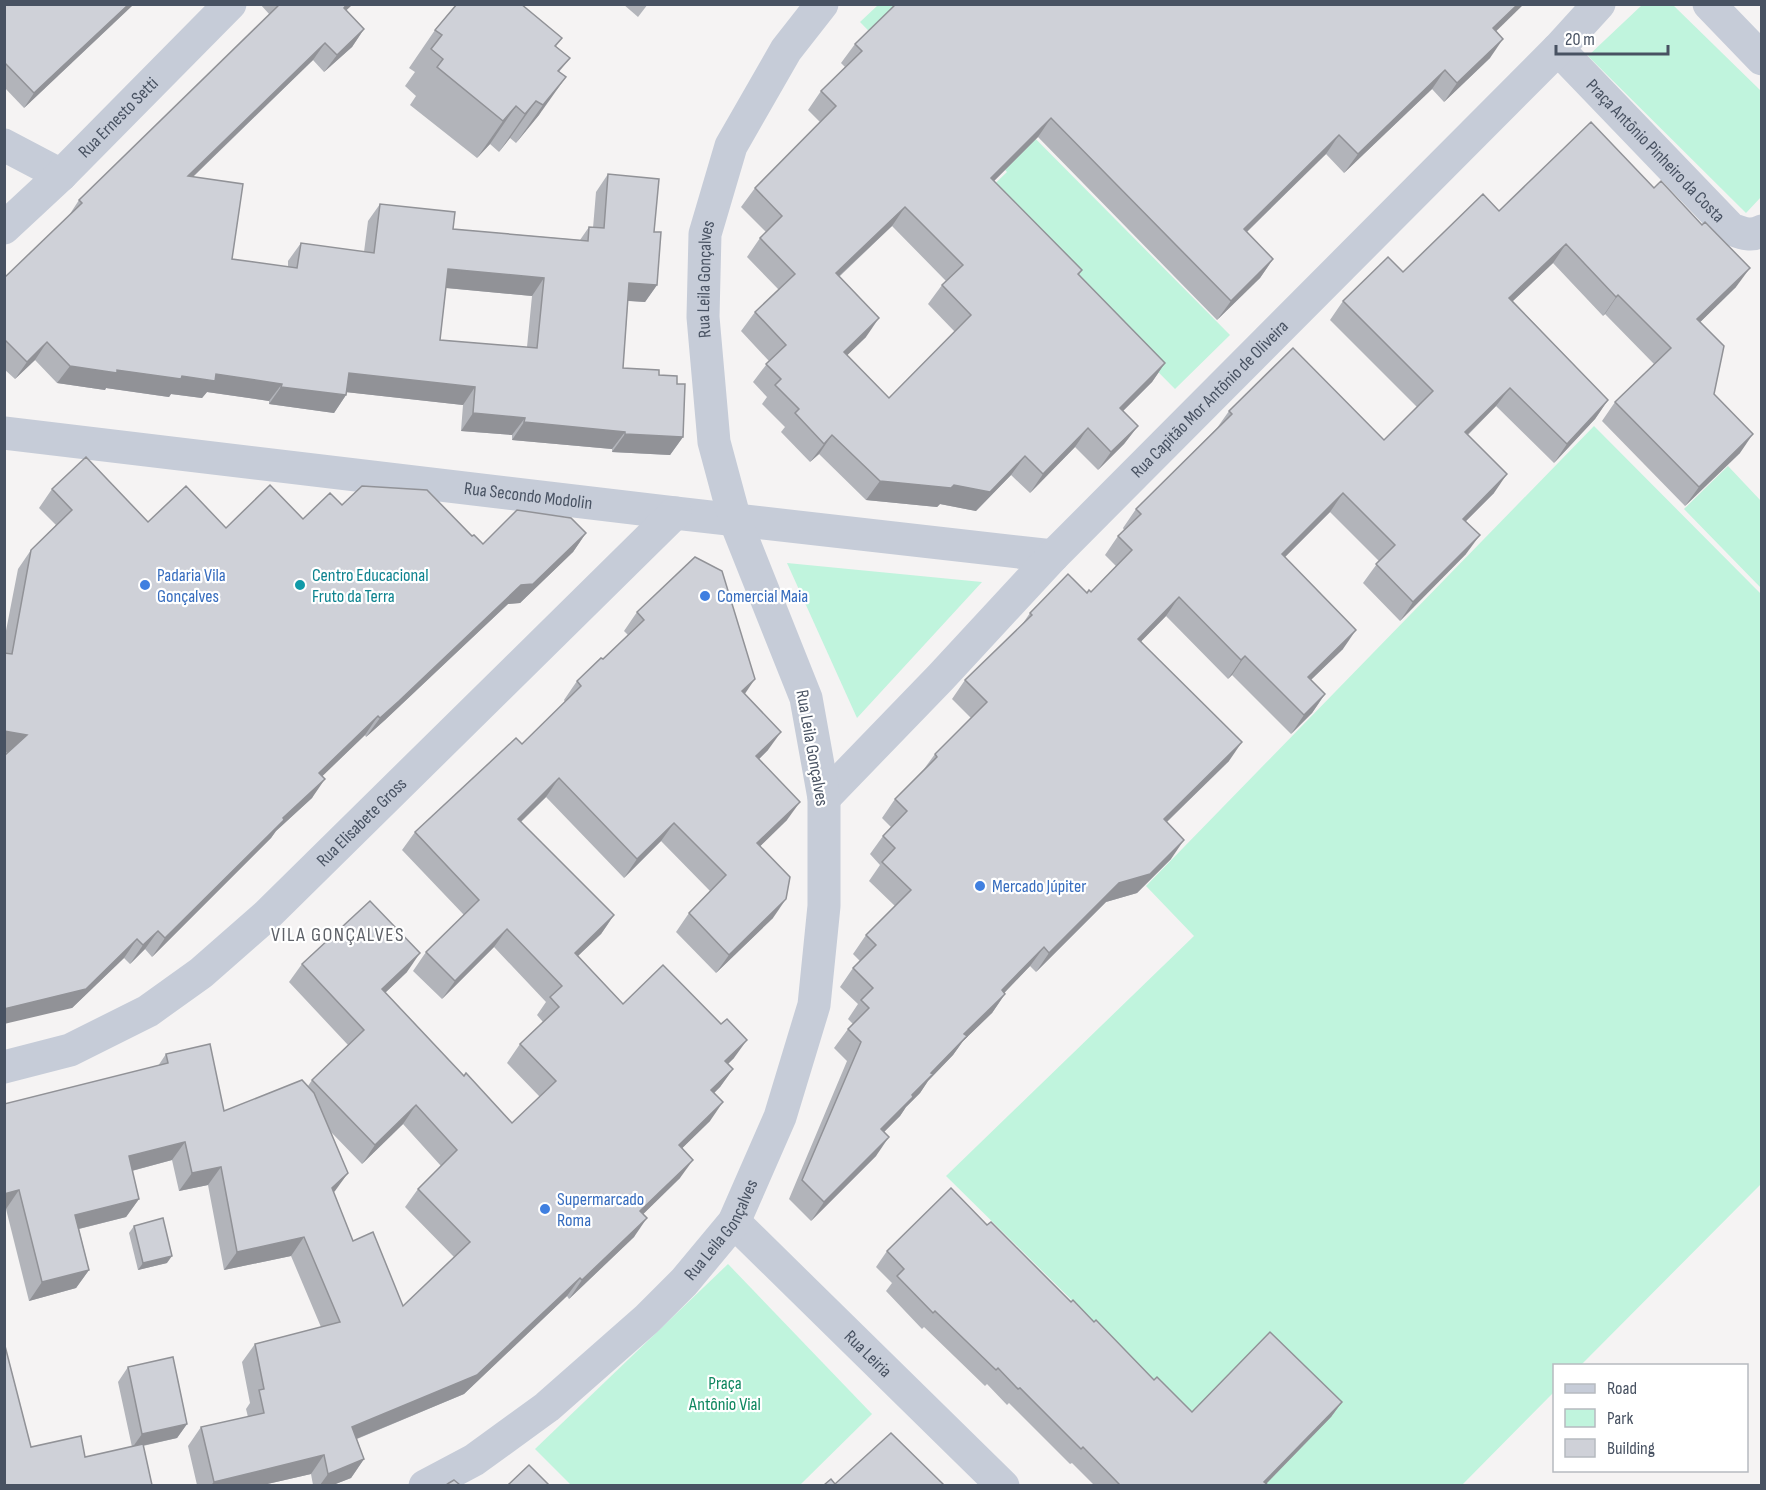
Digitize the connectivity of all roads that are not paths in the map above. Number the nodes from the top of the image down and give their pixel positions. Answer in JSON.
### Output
{"nodes":[{"id":1,"x":230,"y":4,"type":"edge"},
{"id":2,"x":822,"y":4,"type":"edge"},
{"id":3,"x":1599,"y":4,"type":"edge"},
{"id":4,"x":1709,"y":4,"type":"edge"},
{"id":5,"x":1558,"y":49,"type":"junction"},
{"id":6,"x":1761,"y":59,"type":"edge"},
{"id":7,"x":4,"y":145,"type":"edge"},
{"id":8,"x":61,"y":175,"type":"junction"},
{"id":9,"x":4,"y":228,"type":"edge"},
{"id":10,"x":1761,"y":231,"type":"edge"},
{"id":11,"x":4,"y":433,"type":"edge"},
{"id":12,"x":675,"y":513,"type":"junction"},
{"id":13,"x":735,"y":520,"type":"junction"},
{"id":14,"x":1053,"y":556,"type":"junction"},
{"id":15,"x":824,"y":798,"type":"junction"},
{"id":16,"x":4,"y":1067,"type":"edge"},
{"id":17,"x":734,"y":1222,"type":"junction"},
{"id":18,"x":425,"y":1485,"type":"edge"},
{"id":19,"x":1003,"y":1485,"type":"edge"}],
"edges":[{"from":1,"to":8,"type":"street","name":"Rua Ernesto Setti"},
{"from":2,"to":13,"type":"street","name":"Rua Leila Gonçalves"},
{"from":3,"to":5,"type":"street","name":"Rua Capitão Mor Antônio de Oliveira"},
{"from":4,"to":6,"type":"street"},
{"from":5,"to":10,"type":"street","name":"Praça Antônio Pinheiro da Costa"},
{"from":5,"to":14,"type":"street","name":"Rua Capitão Mor Antônio de Oliveira"},
{"from":7,"to":8,"type":"street"},
{"from":8,"to":9,"type":"street","name":"Rua Ernesto Setti"},
{"from":11,"to":12,"type":"street","name":"Rua Secondo Modolin"},
{"from":12,"to":13,"type":"street","name":"Rua Secondo Modolin"},
{"from":12,"to":16,"type":"street","name":"Rua Elisabete Gross"},
{"from":13,"to":14,"type":"street","name":"Rua Secondo Modolin"},
{"from":13,"to":15,"type":"street","name":"Rua Leila Gonçalves"},
{"from":14,"to":15,"type":"street","name":"Rua Capitão Mor Antônio de Oliveira"},
{"from":15,"to":17,"type":"street","name":"Rua Leila Gonçalves"},
{"from":17,"to":18,"type":"street","name":"Rua Leila Gonçalves"},
{"from":17,"to":19,"type":"street","name":"Rua Leiria"}]}
